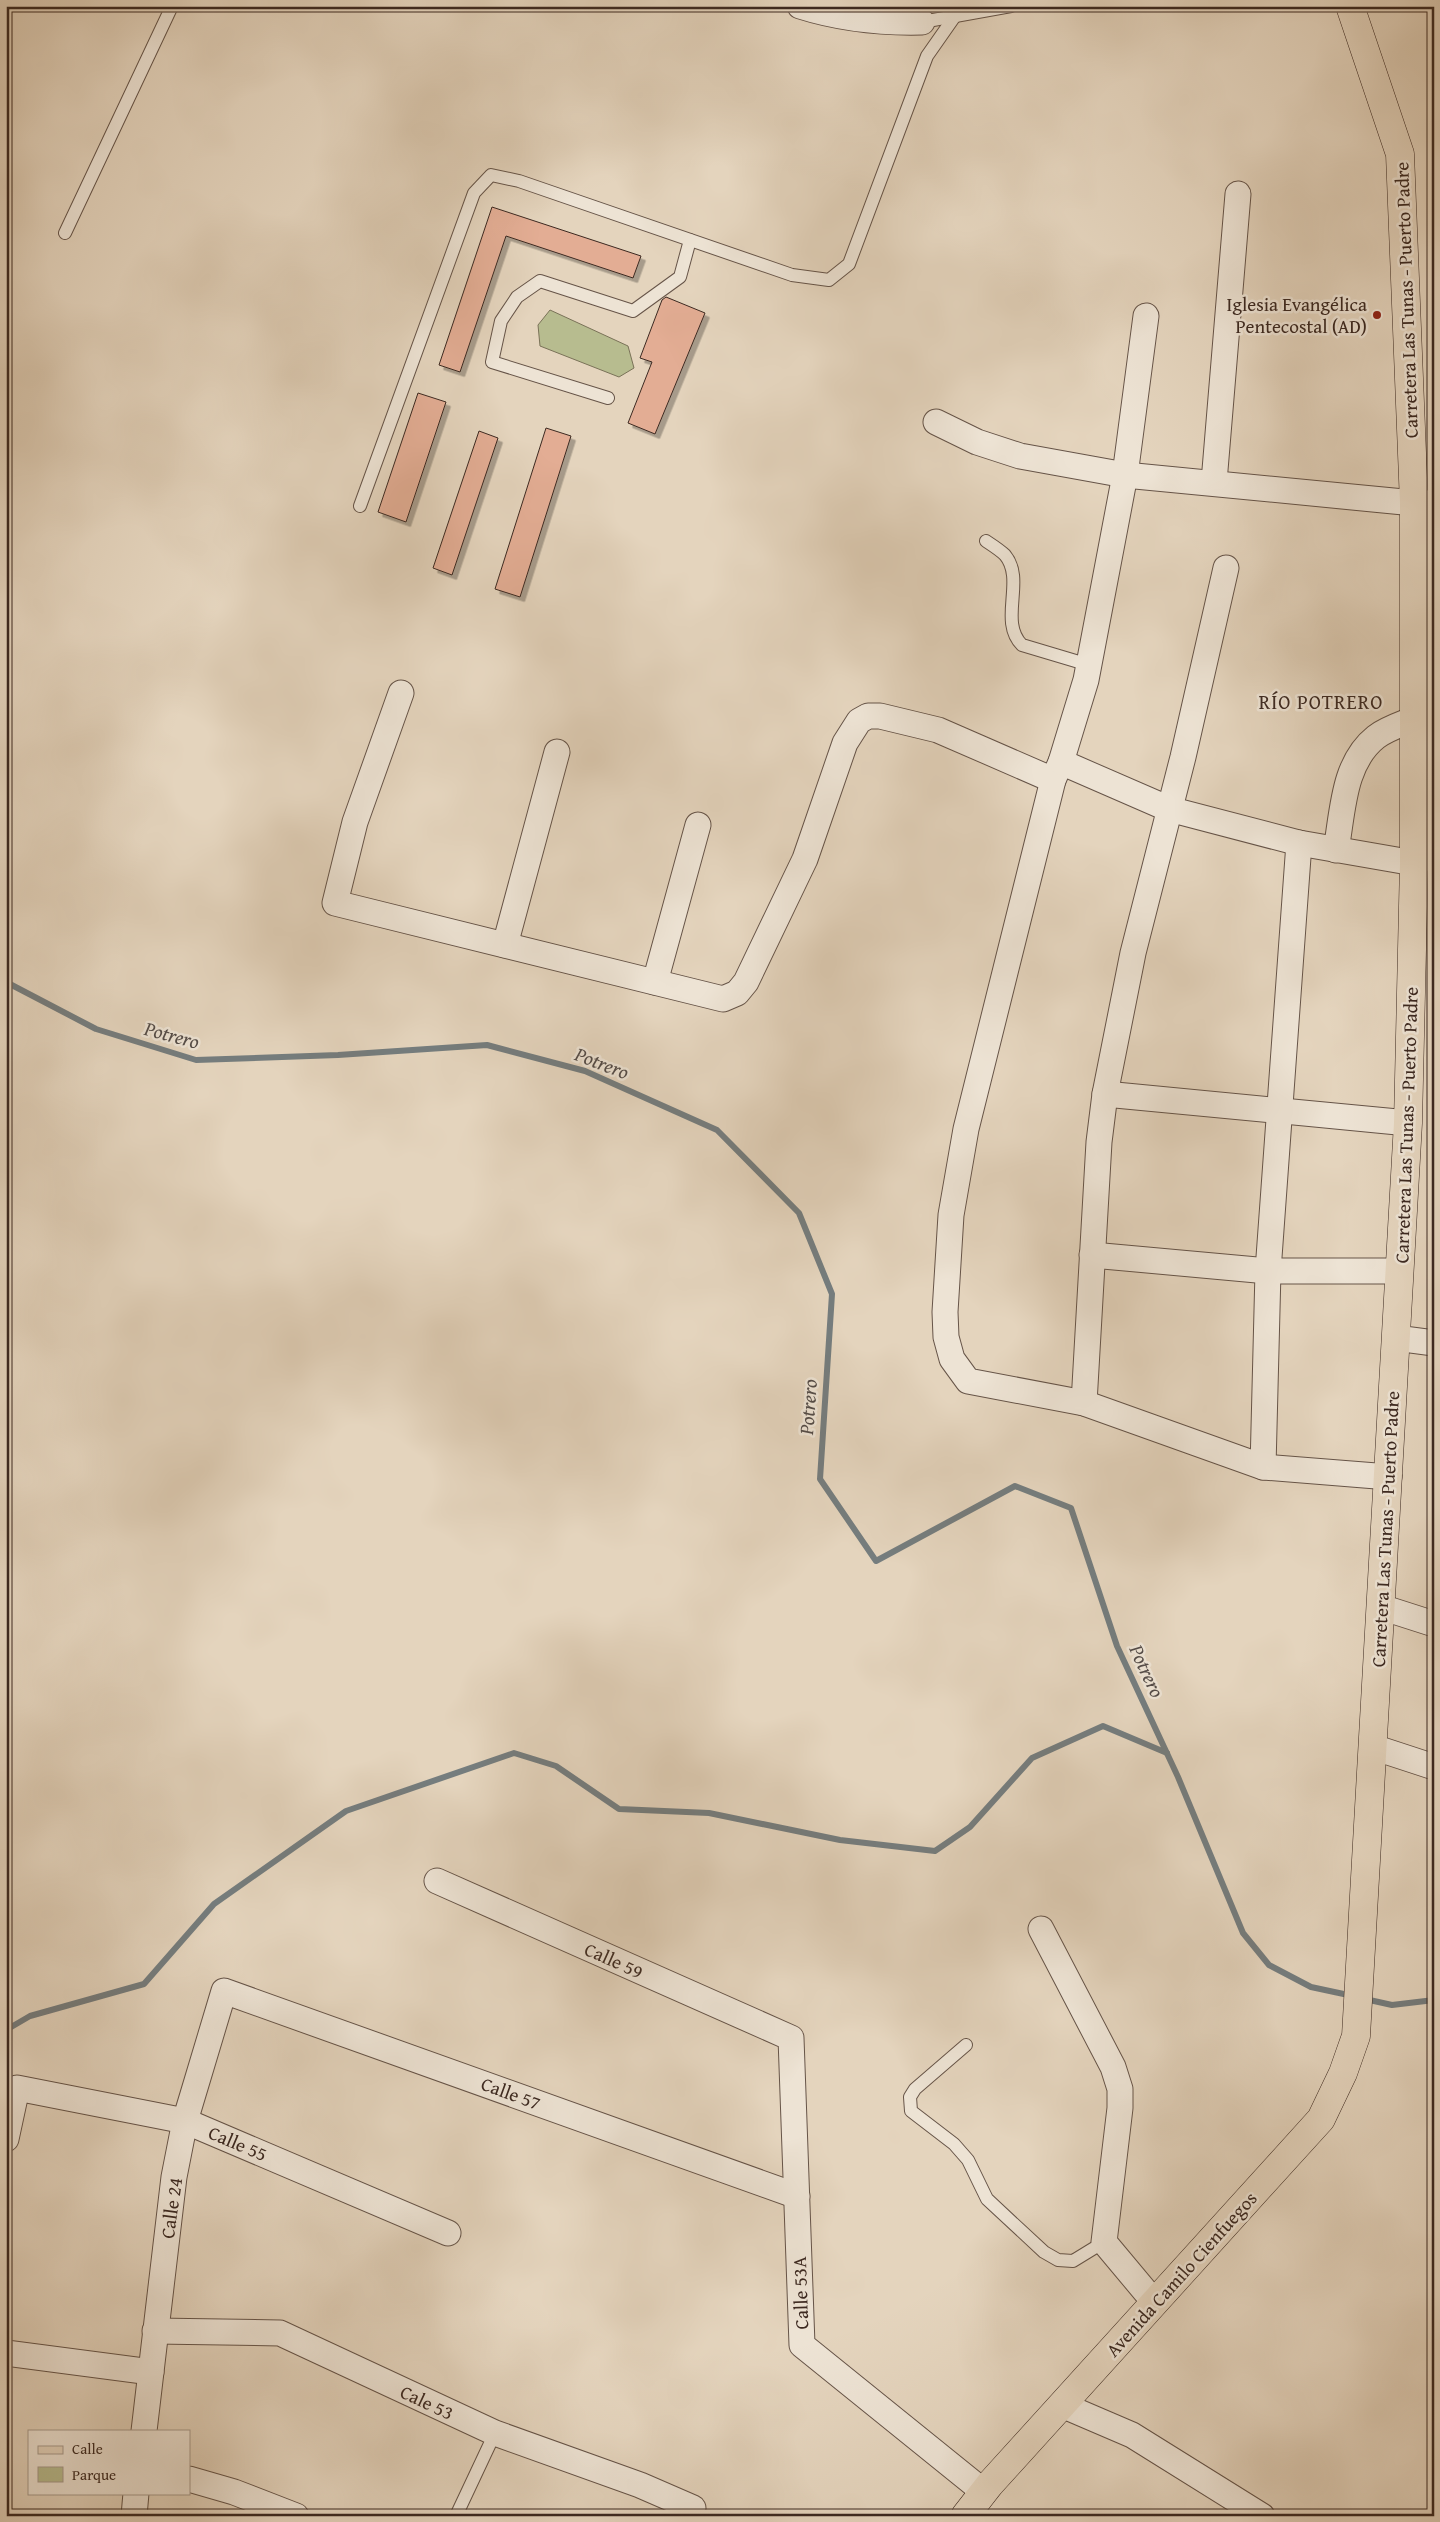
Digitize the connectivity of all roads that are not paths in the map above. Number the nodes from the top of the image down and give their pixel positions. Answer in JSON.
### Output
{"nodes":[{"id":1,"x":172,"y":6,"type":"edge"},
{"id":2,"x":800,"y":6,"type":"edge"},
{"id":3,"x":1011,"y":6,"type":"edge"},
{"id":4,"x":1350,"y":6,"type":"edge"},
{"id":5,"x":955,"y":16,"type":"junction"},
{"id":6,"x":922,"y":22,"type":"joint"},
{"id":7,"x":1238,"y":194,"type":"dead end"},
{"id":8,"x":65,"y":233,"type":"dead end"},
{"id":9,"x":690,"y":240,"type":"junction"},
{"id":10,"x":1146,"y":316,"type":"dead end"},
{"id":11,"x":608,"y":398,"type":"dead end"},
{"id":12,"x":936,"y":422,"type":"dead end"},
{"id":13,"x":1125,"y":475,"type":"junction"},
{"id":14,"x":1214,"y":482,"type":"junction"},
{"id":15,"x":1424,"y":503,"type":"edge"},
{"id":16,"x":360,"y":506,"type":"dead end"},
{"id":17,"x":986,"y":540,"type":"dead end"},
{"id":18,"x":1226,"y":568,"type":"dead end"},
{"id":19,"x":1089,"y":665,"type":"junction"},
{"id":20,"x":401,"y":693,"type":"dead end"},
{"id":21,"x":1424,"y":719,"type":"edge"},
{"id":22,"x":557,"y":752,"type":"dead end"},
{"id":23,"x":1057,"y":771,"type":"junction"},
{"id":24,"x":1169,"y":809,"type":"junction"},
{"id":25,"x":698,"y":825,"type":"dead end"},
{"id":26,"x":1299,"y":843,"type":"junction"},
{"id":27,"x":1336,"y":850,"type":"junction"},
{"id":28,"x":1424,"y":864,"type":"edge"},
{"id":29,"x":505,"y":945,"type":"junction"},
{"id":30,"x":655,"y":982,"type":"junction"},
{"id":31,"x":1105,"y":1094,"type":"junction"},
{"id":32,"x":1281,"y":1111,"type":"junction"},
{"id":33,"x":1408,"y":1123,"type":"junction"},
{"id":34,"x":1092,"y":1255,"type":"junction"},
{"id":35,"x":1268,"y":1271,"type":"junction"},
{"id":36,"x":1400,"y":1271,"type":"junction"},
{"id":37,"x":1396,"y":1338,"type":"junction"},
{"id":38,"x":1434,"y":1343,"type":"edge"},
{"id":39,"x":1084,"y":1403,"type":"junction"},
{"id":40,"x":1263,"y":1467,"type":"junction"},
{"id":41,"x":1389,"y":1477,"type":"junction"},
{"id":42,"x":1381,"y":1607,"type":"junction"},
{"id":43,"x":1434,"y":1624,"type":"edge"},
{"id":44,"x":1373,"y":1747,"type":"junction"},
{"id":45,"x":1434,"y":1767,"type":"edge"},
{"id":46,"x":437,"y":1882,"type":"dead end"},
{"id":47,"x":1041,"y":1929,"type":"dead end"},
{"id":48,"x":224,"y":1991,"type":"joint"},
{"id":49,"x":1357,"y":2011,"type":"joint"},
{"id":50,"x":791,"y":2038,"type":"joint"},
{"id":51,"x":966,"y":2044,"type":"dead end"},
{"id":52,"x":186,"y":2121,"type":"junction"},
{"id":53,"x":6,"y":2139,"type":"edge"},
{"id":54,"x":797,"y":2196,"type":"junction"},
{"id":55,"x":448,"y":2233,"type":"dead end"},
{"id":56,"x":1104,"y":2242,"type":"junction"},
{"id":57,"x":1155,"y":2302,"type":"junction"},
{"id":58,"x":155,"y":2331,"type":"junction"},
{"id":59,"x":6,"y":2352,"type":"edge"},
{"id":60,"x":152,"y":2372,"type":"junction"},
{"id":61,"x":1062,"y":2405,"type":"junction"},
{"id":62,"x":144,"y":2430,"type":"edge"},
{"id":63,"x":495,"y":2433,"type":"junction"},
{"id":64,"x":190,"y":2479,"type":"edge"},
{"id":65,"x":984,"y":2492,"type":"junction"},
{"id":66,"x":136,"y":2494,"type":"edge"},
{"id":67,"x":692,"y":2512,"type":"edge"},
{"id":68,"x":134,"y":2516,"type":"edge"},
{"id":69,"x":296,"y":2516,"type":"edge"},
{"id":70,"x":456,"y":2516,"type":"edge"},
{"id":71,"x":965,"y":2516,"type":"edge"},
{"id":72,"x":1262,"y":2516,"type":"edge"}],
"edges":[{"from":1,"to":8,"type":"lane"},
{"from":2,"to":6,"type":"street"},
{"from":3,"to":5,"type":"lane"},
{"from":4,"to":15,"type":"main road","name":"Carretera Las Tunas - Puerto Padre"},
{"from":5,"to":6,"type":"lane"},
{"from":5,"to":9,"type":"lane"},
{"from":7,"to":14,"type":"street"},
{"from":9,"to":11,"type":"lane"},
{"from":9,"to":16,"type":"lane"},
{"from":10,"to":13,"type":"street"},
{"from":12,"to":13,"type":"street"},
{"from":13,"to":14,"type":"street"},
{"from":13,"to":19,"type":"street"},
{"from":14,"to":15,"type":"street"},
{"from":15,"to":21,"type":"main road","name":"Carretera Las Tunas - Puerto Padre"},
{"from":17,"to":19,"type":"lane"},
{"from":18,"to":24,"type":"street"},
{"from":19,"to":23,"type":"street"},
{"from":20,"to":29,"type":"street"},
{"from":21,"to":27,"type":"street"},
{"from":21,"to":28,"type":"main road","name":"Carretera Las Tunas - Puerto Padre"},
{"from":22,"to":29,"type":"street"},
{"from":23,"to":24,"type":"street"},
{"from":23,"to":30,"type":"street"},
{"from":23,"to":39,"type":"street"},
{"from":24,"to":26,"type":"street"},
{"from":24,"to":31,"type":"street"},
{"from":25,"to":30,"type":"street"},
{"from":26,"to":27,"type":"street"},
{"from":26,"to":32,"type":"street"},
{"from":27,"to":28,"type":"street"},
{"from":28,"to":33,"type":"main road","name":"Carretera Las Tunas - Puerto Padre"},
{"from":29,"to":30,"type":"street"},
{"from":31,"to":32,"type":"street"},
{"from":31,"to":34,"type":"street"},
{"from":32,"to":33,"type":"street"},
{"from":32,"to":35,"type":"street"},
{"from":33,"to":36,"type":"main road","name":"Carretera Las Tunas - Puerto Padre"},
{"from":34,"to":35,"type":"street"},
{"from":34,"to":39,"type":"street"},
{"from":35,"to":36,"type":"street"},
{"from":35,"to":40,"type":"street"},
{"from":36,"to":37,"type":"main road","name":"Carretera Las Tunas - Puerto Padre"},
{"from":37,"to":38,"type":"street"},
{"from":37,"to":41,"type":"main road","name":"Carretera Las Tunas - Puerto Padre"},
{"from":39,"to":40,"type":"street"},
{"from":40,"to":41,"type":"street"},
{"from":41,"to":42,"type":"main road","name":"Carretera Las Tunas - Puerto Padre"},
{"from":42,"to":43,"type":"street"},
{"from":42,"to":44,"type":"main road","name":"Carretera Las Tunas - Puerto Padre"},
{"from":44,"to":45,"type":"street"},
{"from":44,"to":49,"type":"main road","name":"Carretera Las Tunas - Puerto Padre"},
{"from":46,"to":50,"type":"street","name":"Calle 59"},
{"from":47,"to":56,"type":"street"},
{"from":48,"to":52,"type":"street","name":"Calle 24"},
{"from":48,"to":54,"type":"street","name":"Calle 57"},
{"from":49,"to":57,"type":"main road","name":"Avenida Camilo Cienfuegos"},
{"from":50,"to":54,"type":"street","name":"Calle 53A"},
{"from":51,"to":56,"type":"lane"},
{"from":52,"to":53,"type":"street","name":"Calle 55"},
{"from":52,"to":55,"type":"street","name":"Calle 55"},
{"from":52,"to":58,"type":"street","name":"Calle 24"},
{"from":54,"to":65,"type":"street","name":"Calle 53A"},
{"from":56,"to":57,"type":"street"},
{"from":57,"to":61,"type":"main road","name":"Avenida Camilo Cienfuegos"},
{"from":58,"to":60,"type":"street","name":"Calle 24"},
{"from":58,"to":63,"type":"street","name":"Cale 53"},
{"from":59,"to":60,"type":"street"},
{"from":60,"to":62,"type":"street","name":"Calle 24"},
{"from":61,"to":65,"type":"main road","name":"Avenida Camilo Cienfuegos"},
{"from":61,"to":72,"type":"street"},
{"from":63,"to":67,"type":"street","name":"Cale 53"},
{"from":63,"to":70,"type":"lane"},
{"from":64,"to":69,"type":"street"},
{"from":65,"to":71,"type":"main road","name":"Avenida Camilo Cienfuegos"},
{"from":66,"to":68,"type":"street"}]}
